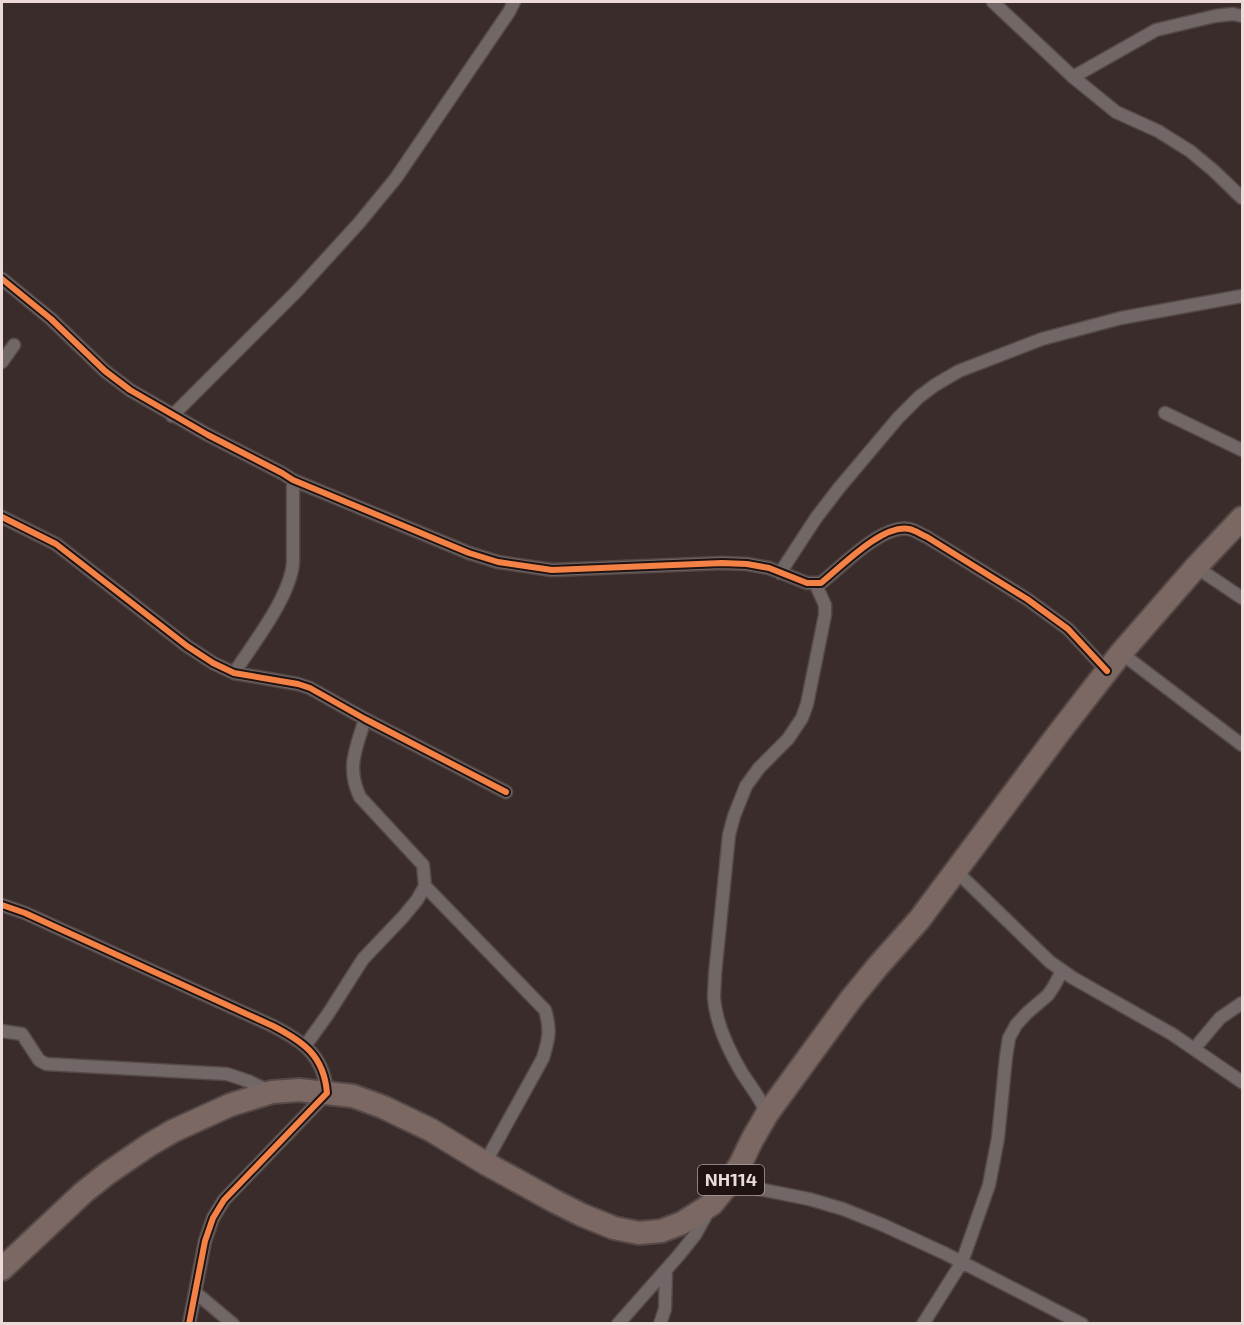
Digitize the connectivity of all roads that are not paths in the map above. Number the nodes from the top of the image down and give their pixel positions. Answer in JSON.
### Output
{"nodes":[{"id":1,"x":514,"y":2,"type":"edge"},
{"id":2,"x":993,"y":2,"type":"edge"},
{"id":3,"x":1242,"y":16,"type":"edge"},
{"id":4,"x":1074,"y":77,"type":"junction"},
{"id":5,"x":1242,"y":196,"type":"edge"},
{"id":6,"x":2,"y":279,"type":"edge"},
{"id":7,"x":1242,"y":296,"type":"edge"},
{"id":8,"x":14,"y":345,"type":"dead end"},
{"id":9,"x":2,"y":362,"type":"edge"},
{"id":10,"x":1165,"y":413,"type":"dead end"},
{"id":11,"x":172,"y":416,"type":"junction"},
{"id":12,"x":1242,"y":450,"type":"edge"},
{"id":13,"x":293,"y":480,"type":"junction"},
{"id":14,"x":2,"y":517,"type":"edge"},
{"id":15,"x":1242,"y":518,"type":"edge"},
{"id":16,"x":1196,"y":567,"type":"junction"},
{"id":17,"x":780,"y":573,"type":"junction"},
{"id":18,"x":815,"y":583,"type":"junction"},
{"id":19,"x":1242,"y":598,"type":"edge"},
{"id":20,"x":1121,"y":653,"type":"junction"},
{"id":21,"x":1107,"y":671,"type":"junction"},
{"id":22,"x":234,"y":673,"type":"junction"},
{"id":23,"x":365,"y":719,"type":"junction"},
{"id":24,"x":1242,"y":745,"type":"edge"},
{"id":25,"x":506,"y":792,"type":"dead end"},
{"id":26,"x":956,"y":871,"type":"junction"},
{"id":27,"x":424,"y":886,"type":"junction"},
{"id":28,"x":2,"y":904,"type":"edge"},
{"id":29,"x":1062,"y":970,"type":"junction"},
{"id":30,"x":1242,"y":1003,"type":"edge"},
{"id":31,"x":2,"y":1031,"type":"edge"},
{"id":32,"x":305,"y":1046,"type":"junction"},
{"id":33,"x":1194,"y":1049,"type":"junction"},
{"id":34,"x":1242,"y":1082,"type":"edge"},
{"id":35,"x":272,"y":1092,"type":"junction"},
{"id":36,"x":327,"y":1093,"type":"junction"},
{"id":37,"x":767,"y":1114,"type":"junction"},
{"id":38,"x":485,"y":1163,"type":"junction"},
{"id":39,"x":729,"y":1183,"type":"junction"},
{"id":40,"x":712,"y":1204,"type":"junction"},
{"id":41,"x":962,"y":1262,"type":"junction"},
{"id":42,"x":2,"y":1269,"type":"edge"},
{"id":43,"x":666,"y":1270,"type":"junction"},
{"id":44,"x":195,"y":1292,"type":"junction"},
{"id":45,"x":189,"y":1323,"type":"edge"},
{"id":46,"x":233,"y":1323,"type":"edge"},
{"id":47,"x":618,"y":1323,"type":"edge"},
{"id":48,"x":660,"y":1323,"type":"edge"},
{"id":49,"x":923,"y":1323,"type":"edge"},
{"id":50,"x":1082,"y":1323,"type":"edge"}],
"edges":[{"from":1,"to":11,"type":"street"},
{"from":2,"to":4,"type":"street"},
{"from":3,"to":4,"type":"street"},
{"from":4,"to":5,"type":"street"},
{"from":6,"to":11,"type":"street"},
{"from":7,"to":17,"type":"street"},
{"from":8,"to":9,"type":"street"},
{"from":10,"to":12,"type":"street"},
{"from":11,"to":13,"type":"street"},
{"from":13,"to":17,"type":"street"},
{"from":13,"to":22,"type":"street"},
{"from":14,"to":22,"type":"street"},
{"from":15,"to":16,"type":"highway","number":"NH114"},
{"from":16,"to":19,"type":"street"},
{"from":16,"to":20,"type":"highway","number":"NH114"},
{"from":17,"to":18,"type":"street"},
{"from":18,"to":21,"type":"street"},
{"from":18,"to":37,"type":"street"},
{"from":20,"to":21,"type":"highway","number":"NH114"},
{"from":20,"to":24,"type":"street"},
{"from":21,"to":26,"type":"highway","number":"NH114"},
{"from":22,"to":23,"type":"street"},
{"from":23,"to":25,"type":"street"},
{"from":23,"to":27,"type":"street"},
{"from":26,"to":29,"type":"street"},
{"from":26,"to":37,"type":"highway","number":"NH114"},
{"from":27,"to":32,"type":"street"},
{"from":27,"to":38,"type":"street"},
{"from":28,"to":32,"type":"street"},
{"from":29,"to":33,"type":"street"},
{"from":29,"to":41,"type":"street"},
{"from":30,"to":33,"type":"street"},
{"from":31,"to":35,"type":"street"},
{"from":32,"to":36,"type":"street"},
{"from":33,"to":34,"type":"street"},
{"from":35,"to":36,"type":"highway","number":"NH114"},
{"from":35,"to":42,"type":"highway","number":"NH114"},
{"from":36,"to":38,"type":"highway","number":"NH114"},
{"from":36,"to":44,"type":"street"},
{"from":37,"to":39,"type":"highway","number":"NH114"},
{"from":38,"to":40,"type":"highway","number":"NH114"},
{"from":39,"to":40,"type":"highway","number":"NH114"},
{"from":39,"to":41,"type":"street"},
{"from":40,"to":43,"type":"street"},
{"from":41,"to":49,"type":"street"},
{"from":41,"to":50,"type":"street"},
{"from":43,"to":47,"type":"street"},
{"from":43,"to":48,"type":"street"},
{"from":44,"to":45,"type":"street"},
{"from":44,"to":46,"type":"street"}]}
